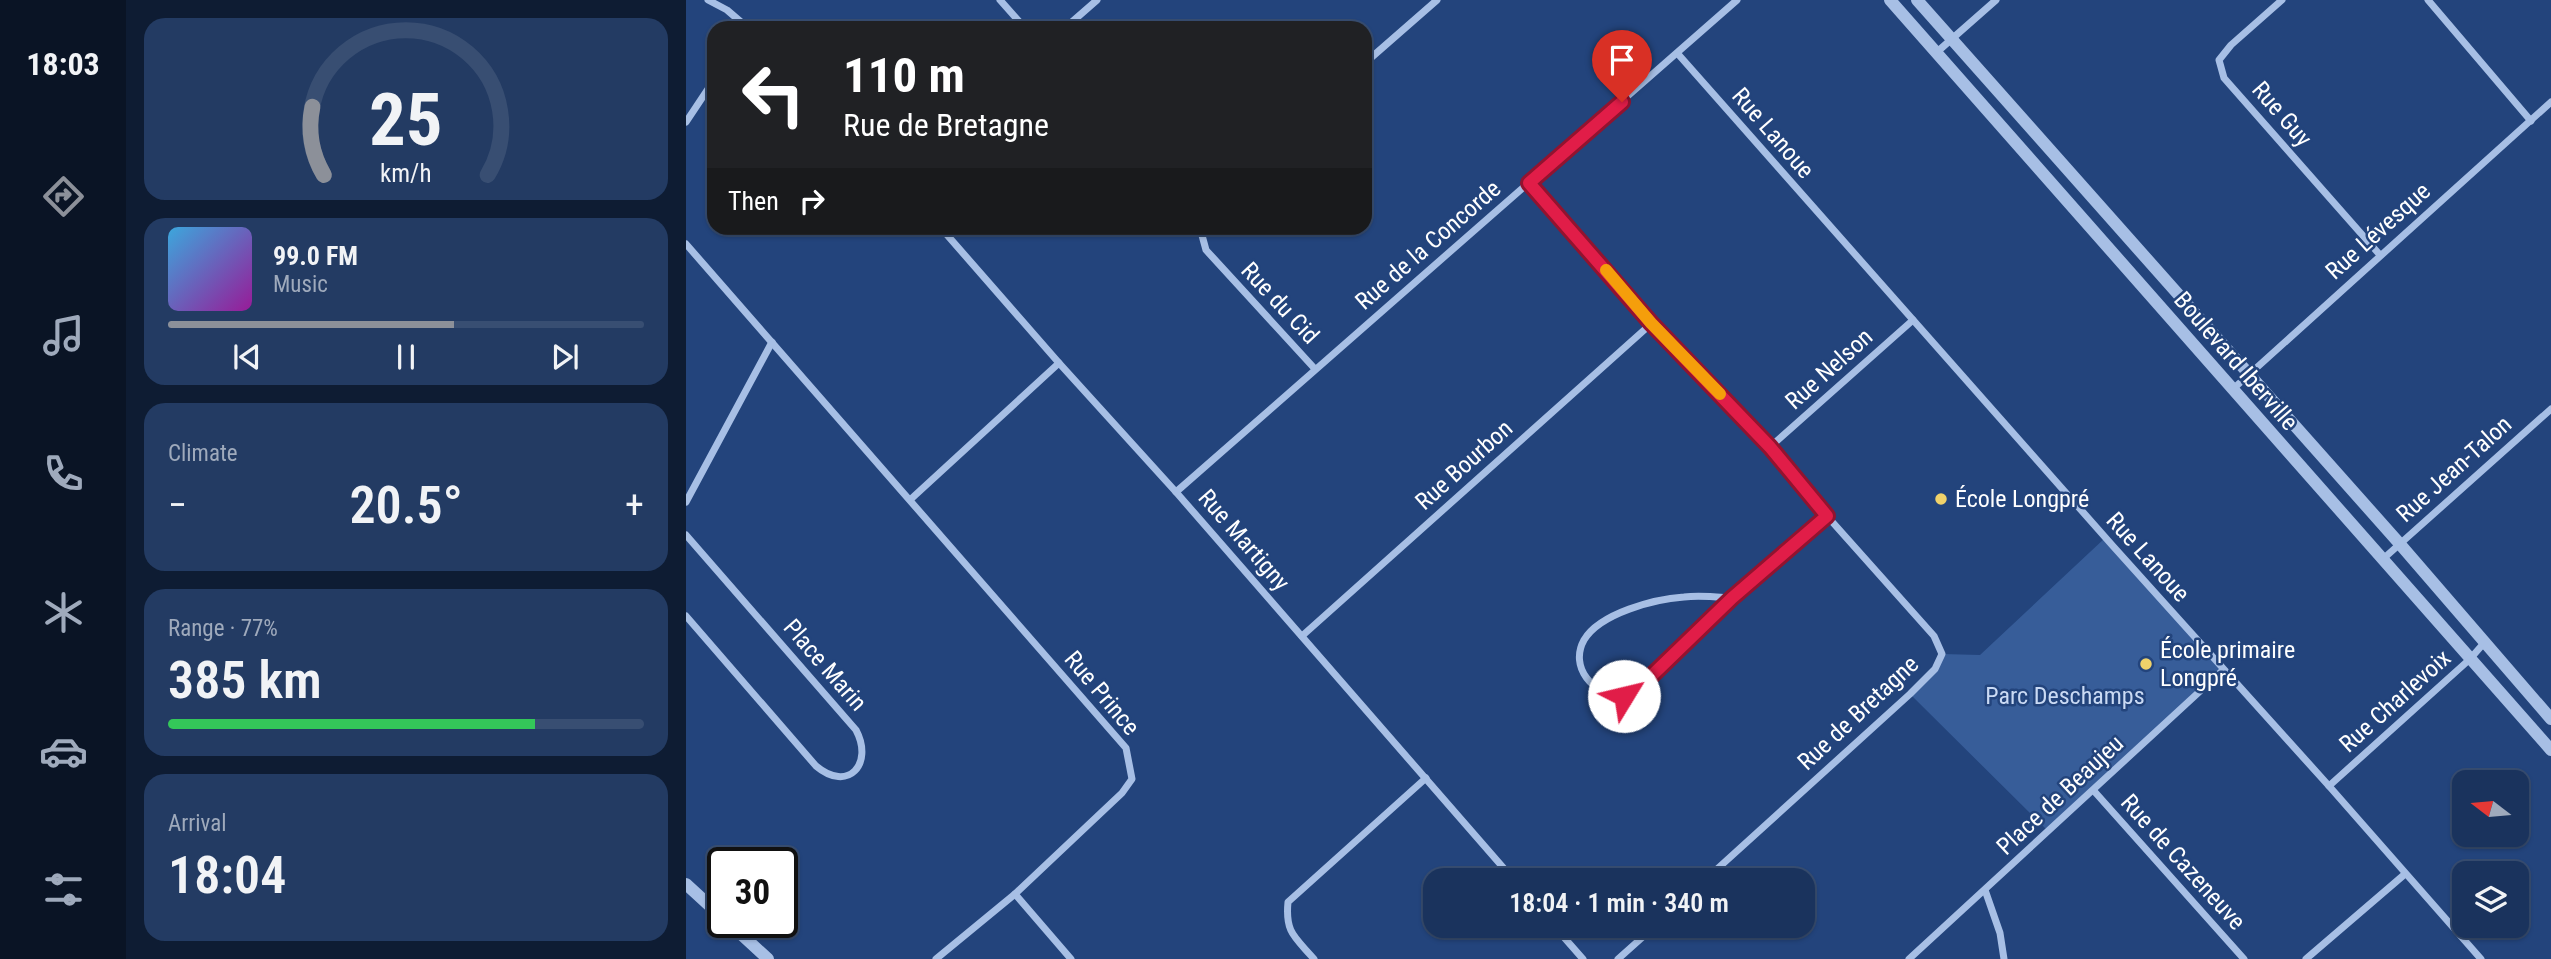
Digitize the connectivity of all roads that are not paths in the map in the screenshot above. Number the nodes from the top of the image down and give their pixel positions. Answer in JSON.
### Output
{"nodes":[{"id":1,"x":708,"y":0,"type":"edge"},
{"id":2,"x":1000,"y":0,"type":"edge"},
{"id":3,"x":1097,"y":0,"type":"edge"},
{"id":4,"x":1437,"y":0,"type":"edge"},
{"id":5,"x":1737,"y":0,"type":"edge"},
{"id":6,"x":1890,"y":0,"type":"edge"},
{"id":7,"x":1917,"y":0,"type":"edge"},
{"id":8,"x":1996,"y":0,"type":"edge"},
{"id":9,"x":2282,"y":0,"type":"edge"},
{"id":10,"x":2428,"y":0,"type":"edge"},
{"id":11,"x":740,"y":21,"type":"edge"},
{"id":12,"x":1019,"y":21,"type":"edge"},
{"id":13,"x":1073,"y":21,"type":"edge"},
{"id":14,"x":1951,"y":39,"type":"junction"},
{"id":15,"x":1937,"y":52,"type":"junction"},
{"id":16,"x":1678,"y":54,"type":"junction"},
{"id":17,"x":1372,"y":58,"type":"edge"},
{"id":18,"x":707,"y":90,"type":"edge"},
{"id":19,"x":2551,"y":102,"type":"edge"},
{"id":20,"x":2530,"y":121,"type":"junction"},
{"id":21,"x":686,"y":122,"type":"edge"},
{"id":22,"x":1529,"y":183,"type":"junction"},
{"id":23,"x":947,"y":235,"type":"edge"},
{"id":24,"x":1202,"y":235,"type":"edge"},
{"id":25,"x":686,"y":244,"type":"edge"},
{"id":26,"x":2381,"y":255,"type":"junction"},
{"id":27,"x":1913,"y":320,"type":"junction"},
{"id":28,"x":1651,"y":323,"type":"junction"},
{"id":29,"x":772,"y":342,"type":"junction"},
{"id":30,"x":1059,"y":363,"type":"junction"},
{"id":31,"x":1315,"y":369,"type":"junction"},
{"id":32,"x":2247,"y":374,"type":"junction"},
{"id":33,"x":2233,"y":389,"type":"junction"},
{"id":34,"x":2551,"y":409,"type":"edge"},
{"id":35,"x":1770,"y":447,"type":"junction"},
{"id":36,"x":1176,"y":492,"type":"junction"},
{"id":37,"x":911,"y":499,"type":"junction"},
{"id":38,"x":686,"y":502,"type":"edge"},
{"id":39,"x":1827,"y":516,"type":"junction"},
{"id":40,"x":686,"y":535,"type":"edge"},
{"id":41,"x":2399,"y":543,"type":"junction"},
{"id":42,"x":2383,"y":559,"type":"junction"},
{"id":43,"x":1732,"y":598,"type":"junction"},
{"id":44,"x":686,"y":616,"type":"edge"},
{"id":45,"x":1302,"y":636,"type":"junction"},
{"id":46,"x":2484,"y":643,"type":"junction"},
{"id":47,"x":2470,"y":659,"type":"junction"},
{"id":48,"x":2223,"y":670,"type":"junction"},
{"id":49,"x":2551,"y":719,"type":"edge"},
{"id":50,"x":2551,"y":750,"type":"edge"},
{"id":51,"x":1426,"y":778,"type":"junction"},
{"id":52,"x":2329,"y":786,"type":"junction"},
{"id":53,"x":2094,"y":791,"type":"junction"},
{"id":54,"x":1504,"y":868,"type":"edge"},
{"id":55,"x":1718,"y":868,"type":"edge"},
{"id":56,"x":2405,"y":874,"type":"junction"},
{"id":57,"x":686,"y":884,"type":"edge"},
{"id":58,"x":1984,"y":890,"type":"junction"},
{"id":59,"x":1015,"y":894,"type":"junction"},
{"id":60,"x":707,"y":903,"type":"edge"},
{"id":61,"x":745,"y":938,"type":"edge"},
{"id":62,"x":1565,"y":938,"type":"edge"},
{"id":63,"x":1642,"y":938,"type":"edge"},
{"id":64,"x":768,"y":959,"type":"edge"},
{"id":65,"x":936,"y":959,"type":"edge"},
{"id":66,"x":1071,"y":959,"type":"edge"},
{"id":67,"x":1314,"y":959,"type":"edge"},
{"id":68,"x":1583,"y":959,"type":"edge"},
{"id":69,"x":1618,"y":959,"type":"edge"},
{"id":70,"x":1909,"y":959,"type":"edge"},
{"id":71,"x":2004,"y":959,"type":"edge"},
{"id":72,"x":2244,"y":959,"type":"edge"},
{"id":73,"x":2306,"y":959,"type":"edge"},
{"id":74,"x":2481,"y":959,"type":"edge"}],
"edges":[{"from":1,"to":11,"type":"street"},
{"from":2,"to":12,"type":"street"},
{"from":3,"to":13,"type":"street"},
{"from":4,"to":17,"type":"street"},
{"from":5,"to":16,"type":"street","name":"Rue de la Concorde"},
{"from":6,"to":15,"type":"street","name":"Boulevard Iberville"},
{"from":7,"to":14,"type":"street","name":"Boulevard Iberville"},
{"from":8,"to":14,"type":"street"},
{"from":9,"to":26,"type":"street","name":"Rue Guy"},
{"from":10,"to":20,"type":"street"},
{"from":14,"to":15,"type":"street"},
{"from":14,"to":32,"type":"street","name":"Boulevard Iberville"},
{"from":15,"to":33,"type":"street","name":"Boulevard Iberville"},
{"from":16,"to":22,"type":"street","name":"Rue de la Concorde"},
{"from":16,"to":27,"type":"street","name":"Rue Lanoue"},
{"from":18,"to":21,"type":"street"},
{"from":19,"to":20,"type":"street","name":"Rue Lévesque"},
{"from":20,"to":26,"type":"street","name":"Rue Lévesque"},
{"from":22,"to":28,"type":"street","name":"Rue de Bretagne"},
{"from":22,"to":31,"type":"street","name":"Rue de la Concorde"},
{"from":23,"to":30,"type":"street","name":"Rue Martigny"},
{"from":24,"to":31,"type":"street","name":"Rue du Cid"},
{"from":25,"to":29,"type":"street","name":"Rue Prince"},
{"from":26,"to":32,"type":"street","name":"Rue Lévesque"},
{"from":27,"to":35,"type":"street","name":"Rue Nelson"},
{"from":27,"to":48,"type":"street","name":"Rue Lanoue"},
{"from":28,"to":35,"type":"street","name":"Rue de Bretagne"},
{"from":28,"to":45,"type":"street","name":"Rue Bourbon"},
{"from":29,"to":37,"type":"street","name":"Rue Prince"},
{"from":29,"to":38,"type":"street"},
{"from":30,"to":36,"type":"street","name":"Rue Martigny"},
{"from":30,"to":37,"type":"street"},
{"from":31,"to":36,"type":"street","name":"Rue de la Concorde"},
{"from":32,"to":33,"type":"street","name":"Rue Lévesque"},
{"from":32,"to":41,"type":"street","name":"Boulevard Iberville"},
{"from":33,"to":42,"type":"street","name":"Boulevard Iberville"},
{"from":34,"to":41,"type":"street","name":"Rue Jean-Talon"},
{"from":35,"to":39,"type":"street","name":"Rue de Bretagne"},
{"from":36,"to":45,"type":"street","name":"Rue Martigny"},
{"from":37,"to":59,"type":"street","name":"Rue Prince"},
{"from":39,"to":43,"type":"street"},
{"from":39,"to":55,"type":"street","name":"Rue de Bretagne"},
{"from":40,"to":44,"type":"street","name":"Place Marin"},
{"from":41,"to":42,"type":"street","name":"Rue Jean-Talon"},
{"from":41,"to":46,"type":"street","name":"Boulevard Iberville"},
{"from":42,"to":47,"type":"street","name":"Boulevard Iberville"},
{"from":43,"to":43,"type":"street"},
{"from":45,"to":51,"type":"street","name":"Rue Martigny"},
{"from":46,"to":47,"type":"street","name":"Rue Charlevoix"},
{"from":46,"to":49,"type":"street","name":"Boulevard Iberville"},
{"from":47,"to":50,"type":"street","name":"Boulevard Iberville"},
{"from":47,"to":52,"type":"street","name":"Rue Charlevoix"},
{"from":48,"to":52,"type":"street","name":"Rue Lanoue"},
{"from":48,"to":53,"type":"street","name":"Place de Beaujeu"},
{"from":51,"to":54,"type":"street","name":"Rue Martigny"},
{"from":51,"to":67,"type":"street"},
{"from":52,"to":56,"type":"street","name":"Rue Lanoue"},
{"from":53,"to":58,"type":"street","name":"Place de Beaujeu"},
{"from":53,"to":72,"type":"street","name":"Rue de Cazeneuve"},
{"from":56,"to":73,"type":"street"},
{"from":56,"to":74,"type":"street","name":"Rue Lanoue"},
{"from":57,"to":60,"type":"street"},
{"from":58,"to":70,"type":"street","name":"Place de Beaujeu"},
{"from":58,"to":71,"type":"street"},
{"from":59,"to":65,"type":"street","name":"Rue Prince"},
{"from":59,"to":66,"type":"street"},
{"from":61,"to":64,"type":"street"},
{"from":62,"to":68,"type":"street"},
{"from":63,"to":69,"type":"street"}]}
